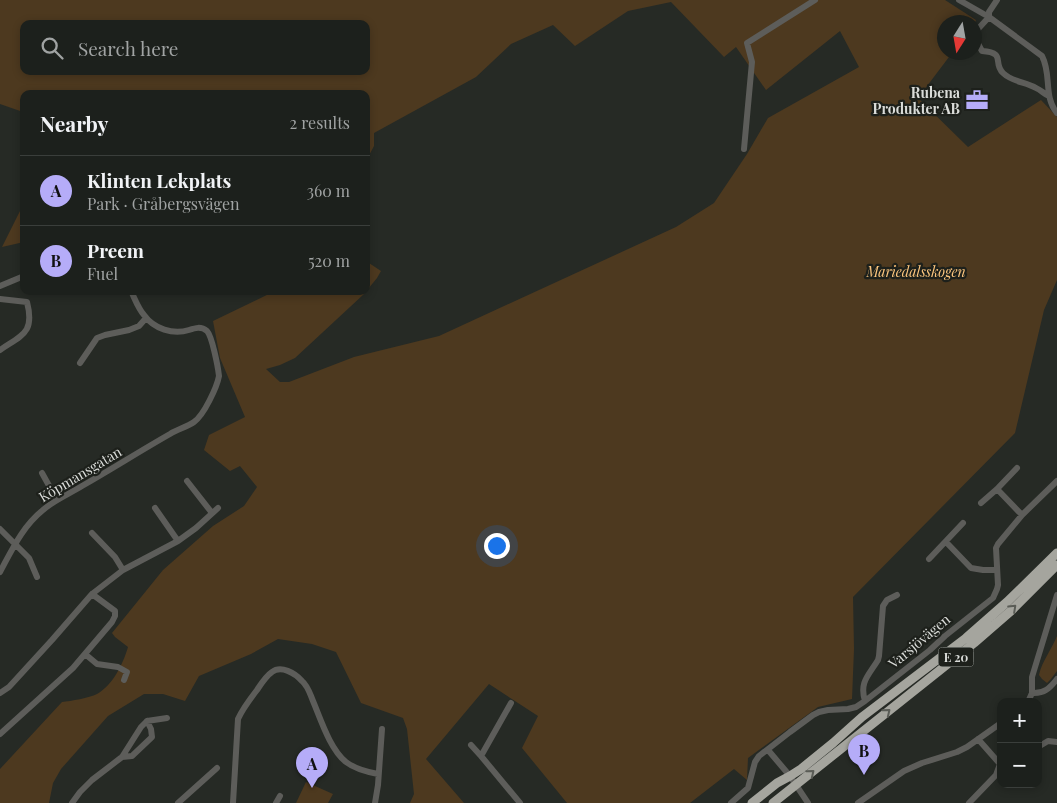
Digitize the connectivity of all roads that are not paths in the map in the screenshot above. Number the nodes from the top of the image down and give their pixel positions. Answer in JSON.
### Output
{"nodes":[{"id":1,"x":815,"y":0,"type":"edge"},
{"id":2,"x":959,"y":0,"type":"edge"},
{"id":3,"x":997,"y":0,"type":"edge"},
{"id":4,"x":989,"y":17,"type":"junction"},
{"id":5,"x":1049,"y":96,"type":"junction"},
{"id":6,"x":1057,"y":113,"type":"edge"},
{"id":7,"x":744,"y":149,"type":"dead end"},
{"id":8,"x":20,"y":278,"type":"edge"},
{"id":9,"x":0,"y":286,"type":"edge"},
{"id":10,"x":134,"y":295,"type":"edge"},
{"id":11,"x":0,"y":299,"type":"edge"},
{"id":12,"x":146,"y":318,"type":"junction"},
{"id":13,"x":0,"y":350,"type":"edge"},
{"id":14,"x":80,"y":363,"type":"dead end"},
{"id":15,"x":1017,"y":468,"type":"dead end"},
{"id":16,"x":42,"y":473,"type":"dead end"},
{"id":17,"x":187,"y":481,"type":"dead end"},
{"id":18,"x":1057,"y":481,"type":"edge"},
{"id":19,"x":997,"y":489,"type":"junction"},
{"id":20,"x":57,"y":500,"type":"junction"},
{"id":21,"x":981,"y":503,"type":"dead end"},
{"id":22,"x":155,"y":508,"type":"dead end"},
{"id":23,"x":218,"y":508,"type":"dead end"},
{"id":24,"x":212,"y":513,"type":"junction"},
{"id":25,"x":1022,"y":515,"type":"junction"},
{"id":26,"x":963,"y":523,"type":"dead end"},
{"id":27,"x":0,"y":528,"type":"edge"},
{"id":28,"x":92,"y":533,"type":"dead end"},
{"id":29,"x":178,"y":541,"type":"junction"},
{"id":30,"x":946,"y":542,"type":"junction"},
{"id":31,"x":14,"y":544,"type":"junction"},
{"id":32,"x":1057,"y":553,"type":"edge"},
{"id":33,"x":929,"y":559,"type":"dead end"},
{"id":34,"x":1057,"y":565,"type":"edge"},
{"id":35,"x":123,"y":570,"type":"junction"},
{"id":36,"x":997,"y":570,"type":"junction"},
{"id":37,"x":0,"y":572,"type":"edge"},
{"id":38,"x":37,"y":577,"type":"dead end"},
{"id":39,"x":92,"y":594,"type":"junction"},
{"id":40,"x":897,"y":595,"type":"dead end"},
{"id":41,"x":1057,"y":595,"type":"edge"},
{"id":42,"x":85,"y":654,"type":"junction"},
{"id":43,"x":1057,"y":679,"type":"edge"},
{"id":44,"x":124,"y":680,"type":"dead end"},
{"id":45,"x":0,"y":693,"type":"edge"},
{"id":46,"x":1032,"y":694,"type":"junction"},
{"id":47,"x":1030,"y":698,"type":"edge"},
{"id":48,"x":865,"y":701,"type":"junction"},
{"id":49,"x":511,"y":703,"type":"dead end"},
{"id":50,"x":167,"y":718,"type":"dead end"},
{"id":51,"x":147,"y":721,"type":"junction"},
{"id":52,"x":997,"y":726,"type":"edge"},
{"id":53,"x":382,"y":729,"type":"dead end"},
{"id":54,"x":0,"y":734,"type":"edge"},
{"id":55,"x":978,"y":740,"type":"junction"},
{"id":56,"x":1057,"y":742,"type":"edge"},
{"id":57,"x":471,"y":745,"type":"dead end"},
{"id":58,"x":1042,"y":745,"type":"edge"},
{"id":59,"x":768,"y":750,"type":"junction"},
{"id":60,"x":481,"y":756,"type":"junction"},
{"id":61,"x":122,"y":757,"type":"junction"},
{"id":62,"x":997,"y":760,"type":"edge"},
{"id":63,"x":216,"y":768,"type":"dead end"},
{"id":64,"x":997,"y":772,"type":"edge"},
{"id":65,"x":378,"y":774,"type":"junction"},
{"id":66,"x":790,"y":776,"type":"junction"},
{"id":67,"x":796,"y":785,"type":"junction"},
{"id":68,"x":280,"y":796,"type":"dead end"},
{"id":69,"x":72,"y":803,"type":"edge"},
{"id":70,"x":178,"y":803,"type":"edge"},
{"id":71,"x":233,"y":803,"type":"edge"},
{"id":72,"x":276,"y":803,"type":"edge"},
{"id":73,"x":375,"y":803,"type":"edge"},
{"id":74,"x":520,"y":803,"type":"edge"},
{"id":75,"x":731,"y":803,"type":"edge"},
{"id":76,"x":752,"y":803,"type":"edge"},
{"id":77,"x":773,"y":803,"type":"edge"},
{"id":78,"x":808,"y":803,"type":"edge"},
{"id":79,"x":858,"y":803,"type":"edge"},
{"id":80,"x":969,"y":803,"type":"edge"}],
"edges":[{"from":1,"to":7,"type":"street"},
{"from":2,"to":4,"type":"street"},
{"from":3,"to":4,"type":"street"},
{"from":4,"to":5,"type":"street"},
{"from":4,"to":5,"type":"street"},
{"from":5,"to":6,"type":"street"},
{"from":8,"to":9,"type":"street"},
{"from":10,"to":12,"type":"street"},
{"from":11,"to":13,"type":"street"},
{"from":12,"to":14,"type":"street"},
{"from":12,"to":20,"type":"street","name":"Köpmansgatan"},
{"from":15,"to":19,"type":"street"},
{"from":16,"to":20,"type":"street"},
{"from":17,"to":24,"type":"street"},
{"from":18,"to":25,"type":"street","name":"Varsjövägen"},
{"from":19,"to":21,"type":"street"},
{"from":19,"to":25,"type":"street"},
{"from":20,"to":31,"type":"street","name":"Köpmansgatan"},
{"from":22,"to":29,"type":"street"},
{"from":23,"to":24,"type":"street"},
{"from":24,"to":29,"type":"street"},
{"from":25,"to":36,"type":"street","name":"Varsjövägen"},
{"from":26,"to":30,"type":"street"},
{"from":27,"to":31,"type":"street"},
{"from":28,"to":35,"type":"street"},
{"from":29,"to":35,"type":"street"},
{"from":30,"to":33,"type":"street"},
{"from":30,"to":36,"type":"street"},
{"from":31,"to":37,"type":"street","name":"Köpmansgatan"},
{"from":31,"to":38,"type":"street"},
{"from":32,"to":66,"type":"highway","number":"E 20"},
{"from":67,"to":34,"type":"highway","number":"E 20","one_way":true},
{"from":35,"to":39,"type":"street"},
{"from":36,"to":48,"type":"street","name":"Varsjövägen"},
{"from":39,"to":42,"type":"street"},
{"from":39,"to":45,"type":"street"},
{"from":40,"to":48,"type":"street"},
{"from":41,"to":46,"type":"street"},
{"from":42,"to":44,"type":"street"},
{"from":42,"to":54,"type":"street"},
{"from":43,"to":46,"type":"street"},
{"from":46,"to":47,"type":"street"},
{"from":48,"to":59,"type":"street","name":"Varsjövägen"},
{"from":49,"to":60,"type":"street"},
{"from":50,"to":51,"type":"street"},
{"from":51,"to":61,"type":"street"},
{"from":51,"to":61,"type":"street"},
{"from":52,"to":55,"type":"street"},
{"from":53,"to":65,"type":"street"},
{"from":55,"to":62,"type":"street"},
{"from":55,"to":79,"type":"street"},
{"from":56,"to":58,"type":"street"},
{"from":57,"to":60,"type":"street"},
{"from":59,"to":66,"type":"street"},
{"from":59,"to":75,"type":"street","name":"Varsjövägen"},
{"from":60,"to":74,"type":"street"},
{"from":61,"to":69,"type":"street"},
{"from":63,"to":70,"type":"street"},
{"from":64,"to":80,"type":"street"},
{"from":65,"to":71,"type":"street"},
{"from":65,"to":73,"type":"street"},
{"from":66,"to":67,"type":"street"},
{"from":66,"to":76,"type":"highway","number":"E 20"},
{"from":67,"to":77,"type":"highway","number":"E 20"},
{"from":67,"to":78,"type":"street"},
{"from":68,"to":72,"type":"street"}]}
